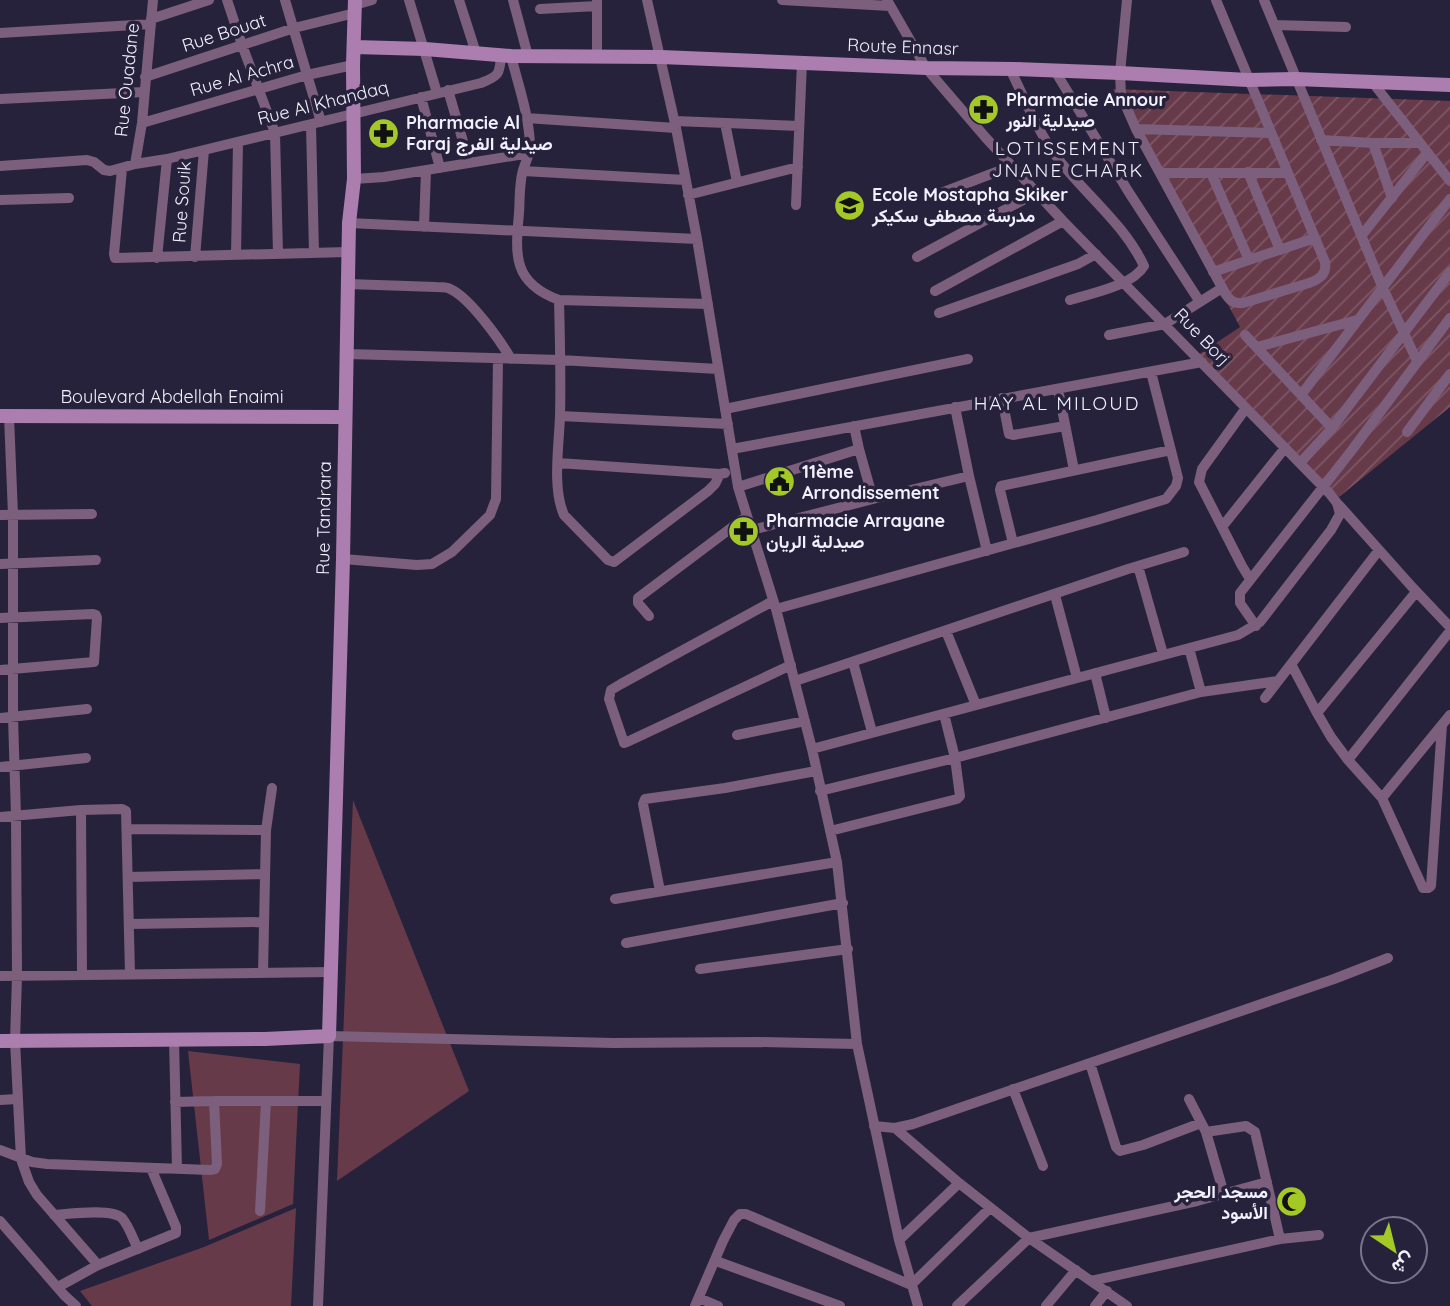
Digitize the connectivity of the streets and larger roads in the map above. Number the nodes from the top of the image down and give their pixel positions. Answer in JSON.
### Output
{"nodes":[{"id":1,"x":153,"y":0,"type":"edge"},
{"id":2,"x":209,"y":0,"type":"edge"},
{"id":3,"x":228,"y":0,"type":"edge"},
{"id":4,"x":285,"y":0,"type":"edge"},
{"id":5,"x":372,"y":0,"type":"edge"},
{"id":6,"x":409,"y":0,"type":"edge"},
{"id":7,"x":459,"y":0,"type":"edge"},
{"id":8,"x":513,"y":0,"type":"edge"},
{"id":9,"x":646,"y":0,"type":"edge"},
{"id":10,"x":782,"y":0,"type":"edge"},
{"id":11,"x":1127,"y":0,"type":"edge"},
{"id":12,"x":1216,"y":0,"type":"edge"},
{"id":13,"x":1264,"y":0,"type":"edge"},
{"id":14,"x":597,"y":3,"type":"edge"},
{"id":15,"x":888,"y":3,"type":"edge"},
{"id":16,"x":355,"y":6,"type":"edge"},
{"id":17,"x":540,"y":9,"type":"dead end"},
{"id":18,"x":151,"y":22,"type":"junction"},
{"id":19,"x":1275,"y":25,"type":"junction"},
{"id":20,"x":1346,"y":27,"type":"dead end"},
{"id":21,"x":294,"y":29,"type":"junction"},
{"id":22,"x":0,"y":33,"type":"edge"},
{"id":23,"x":242,"y":45,"type":"junction"},
{"id":24,"x":355,"y":47,"type":"junction"},
{"id":25,"x":425,"y":49,"type":"junction"},
{"id":26,"x":476,"y":53,"type":"junction"},
{"id":27,"x":506,"y":55,"type":"junction"},
{"id":28,"x":528,"y":56,"type":"junction"},
{"id":29,"x":597,"y":57,"type":"junction"},
{"id":30,"x":661,"y":57,"type":"junction"},
{"id":31,"x":802,"y":62,"type":"junction"},
{"id":32,"x":353,"y":65,"type":"junction"},
{"id":33,"x":926,"y":68,"type":"junction"},
{"id":34,"x":1010,"y":69,"type":"junction"},
{"id":35,"x":1055,"y":71,"type":"junction"},
{"id":36,"x":1120,"y":73,"type":"junction"},
{"id":37,"x":307,"y":75,"type":"junction"},
{"id":38,"x":145,"y":77,"type":"junction"},
{"id":39,"x":1296,"y":79,"type":"junction"},
{"id":40,"x":1248,"y":80,"type":"junction"},
{"id":41,"x":1373,"y":83,"type":"junction"},
{"id":42,"x":1450,"y":85,"type":"edge"},
{"id":43,"x":258,"y":90,"type":"junction"},
{"id":44,"x":144,"y":92,"type":"junction"},
{"id":45,"x":443,"y":92,"type":"junction"},
{"id":46,"x":421,"y":97,"type":"junction"},
{"id":47,"x":0,"y":99,"type":"edge"},
{"id":48,"x":354,"y":113,"type":"junction"},
{"id":49,"x":526,"y":118,"type":"junction"},
{"id":50,"x":142,"y":122,"type":"junction"},
{"id":51,"x":725,"y":123,"type":"junction"},
{"id":52,"x":316,"y":124,"type":"junction"},
{"id":53,"x":675,"y":125,"type":"junction"},
{"id":54,"x":799,"y":126,"type":"junction"},
{"id":55,"x":1136,"y":129,"type":"junction"},
{"id":56,"x":275,"y":133,"type":"junction"},
{"id":57,"x":1270,"y":133,"type":"junction"},
{"id":58,"x":1321,"y":140,"type":"junction"},
{"id":59,"x":238,"y":142,"type":"junction"},
{"id":60,"x":1373,"y":143,"type":"junction"},
{"id":61,"x":1419,"y":143,"type":"junction"},
{"id":62,"x":204,"y":150,"type":"junction"},
{"id":63,"x":530,"y":153,"type":"junction"},
{"id":64,"x":1427,"y":153,"type":"junction"},
{"id":65,"x":167,"y":159,"type":"junction"},
{"id":66,"x":469,"y":162,"type":"junction"},
{"id":67,"x":135,"y":164,"type":"junction"},
{"id":68,"x":0,"y":166,"type":"edge"},
{"id":69,"x":1012,"y":166,"type":"junction"},
{"id":70,"x":798,"y":167,"type":"junction"},
{"id":71,"x":440,"y":168,"type":"junction"},
{"id":72,"x":122,"y":169,"type":"junction"},
{"id":73,"x":426,"y":170,"type":"junction"},
{"id":74,"x":523,"y":171,"type":"junction"},
{"id":75,"x":1160,"y":173,"type":"junction"},
{"id":76,"x":1211,"y":173,"type":"junction"},
{"id":77,"x":1248,"y":173,"type":"junction"},
{"id":78,"x":1287,"y":173,"type":"junction"},
{"id":79,"x":354,"y":178,"type":"junction"},
{"id":80,"x":685,"y":180,"type":"junction"},
{"id":81,"x":1450,"y":181,"type":"edge"},
{"id":82,"x":737,"y":183,"type":"junction"},
{"id":83,"x":941,"y":193,"type":"dead end"},
{"id":84,"x":1036,"y":193,"type":"junction"},
{"id":85,"x":688,"y":195,"type":"junction"},
{"id":86,"x":69,"y":198,"type":"dead end"},
{"id":87,"x":1392,"y":198,"type":"junction"},
{"id":88,"x":1450,"y":199,"type":"edge"},
{"id":89,"x":0,"y":200,"type":"edge"},
{"id":90,"x":796,"y":205,"type":"dead end"},
{"id":91,"x":1063,"y":221,"type":"junction"},
{"id":92,"x":349,"y":223,"type":"junction"},
{"id":93,"x":424,"y":227,"type":"junction"},
{"id":94,"x":517,"y":232,"type":"junction"},
{"id":95,"x":1362,"y":235,"type":"junction"},
{"id":96,"x":697,"y":239,"type":"junction"},
{"id":97,"x":1315,"y":239,"type":"junction"},
{"id":98,"x":1280,"y":250,"type":"junction"},
{"id":99,"x":348,"y":252,"type":"junction"},
{"id":100,"x":314,"y":253,"type":"junction"},
{"id":101,"x":278,"y":254,"type":"junction"},
{"id":102,"x":1096,"y":254,"type":"junction"},
{"id":103,"x":236,"y":256,"type":"junction"},
{"id":104,"x":195,"y":257,"type":"junction"},
{"id":105,"x":917,"y":257,"type":"dead end"},
{"id":106,"x":157,"y":258,"type":"junction"},
{"id":107,"x":1249,"y":260,"type":"junction"},
{"id":108,"x":1213,"y":271,"type":"junction"},
{"id":109,"x":1450,"y":272,"type":"edge"},
{"id":110,"x":1124,"y":283,"type":"junction"},
{"id":111,"x":348,"y":284,"type":"junction"},
{"id":112,"x":1382,"y":286,"type":"junction"},
{"id":113,"x":1222,"y":288,"type":"junction"},
{"id":114,"x":936,"y":291,"type":"dead end"},
{"id":115,"x":559,"y":300,"type":"junction"},
{"id":116,"x":1070,"y":300,"type":"dead end"},
{"id":117,"x":1200,"y":302,"type":"junction"},
{"id":118,"x":708,"y":304,"type":"junction"},
{"id":119,"x":939,"y":313,"type":"dead end"},
{"id":120,"x":1450,"y":318,"type":"edge"},
{"id":121,"x":1357,"y":320,"type":"junction"},
{"id":122,"x":1165,"y":324,"type":"junction"},
{"id":123,"x":1403,"y":334,"type":"junction"},
{"id":124,"x":1109,"y":335,"type":"dead end"},
{"id":125,"x":1245,"y":335,"type":"dead end"},
{"id":126,"x":1257,"y":347,"type":"junction"},
{"id":127,"x":347,"y":354,"type":"junction"},
{"id":128,"x":498,"y":359,"type":"junction"},
{"id":129,"x":511,"y":359,"type":"junction"},
{"id":130,"x":968,"y":359,"type":"dead end"},
{"id":131,"x":560,"y":360,"type":"junction"},
{"id":132,"x":1417,"y":361,"type":"junction"},
{"id":133,"x":1202,"y":362,"type":"junction"},
{"id":134,"x":718,"y":369,"type":"junction"},
{"id":135,"x":1151,"y":372,"type":"junction"},
{"id":136,"x":1450,"y":374,"type":"edge"},
{"id":137,"x":1058,"y":389,"type":"junction"},
{"id":138,"x":1301,"y":395,"type":"junction"},
{"id":139,"x":1002,"y":398,"type":"junction"},
{"id":140,"x":955,"y":407,"type":"junction"},
{"id":141,"x":1246,"y":408,"type":"junction"},
{"id":142,"x":725,"y":409,"type":"junction"},
{"id":143,"x":5,"y":416,"type":"edge"},
{"id":144,"x":344,"y":416,"type":"junction"},
{"id":145,"x":560,"y":416,"type":"junction"},
{"id":146,"x":727,"y":424,"type":"junction"},
{"id":147,"x":854,"y":426,"type":"junction"},
{"id":148,"x":1065,"y":426,"type":"junction"},
{"id":149,"x":1332,"y":428,"type":"junction"},
{"id":150,"x":1407,"y":432,"type":"dead end"},
{"id":151,"x":1285,"y":448,"type":"junction"},
{"id":152,"x":859,"y":449,"type":"junction"},
{"id":153,"x":732,"y":450,"type":"junction"},
{"id":154,"x":1171,"y":450,"type":"junction"},
{"id":155,"x":6,"y":463,"type":"edge"},
{"id":156,"x":558,"y":463,"type":"junction"},
{"id":157,"x":1300,"y":463,"type":"junction"},
{"id":158,"x":1074,"y":470,"type":"junction"},
{"id":159,"x":735,"y":471,"type":"junction"},
{"id":160,"x":720,"y":474,"type":"junction"},
{"id":161,"x":969,"y":477,"type":"junction"},
{"id":162,"x":1322,"y":486,"type":"junction"},
{"id":163,"x":738,"y":487,"type":"junction"},
{"id":164,"x":873,"y":499,"type":"junction"},
{"id":165,"x":1338,"y":503,"type":"junction"},
{"id":166,"x":92,"y":514,"type":"dead end"},
{"id":167,"x":0,"y":515,"type":"edge"},
{"id":168,"x":13,"y":515,"type":"junction"},
{"id":169,"x":747,"y":516,"type":"junction"},
{"id":170,"x":1222,"y":527,"type":"junction"},
{"id":171,"x":752,"y":530,"type":"junction"},
{"id":172,"x":1013,"y":543,"type":"junction"},
{"id":173,"x":1379,"y":550,"type":"junction"},
{"id":174,"x":987,"y":551,"type":"junction"},
{"id":175,"x":1184,"y":552,"type":"dead end"},
{"id":176,"x":343,"y":559,"type":"junction"},
{"id":177,"x":96,"y":560,"type":"dead end"},
{"id":178,"x":12,"y":563,"type":"junction"},
{"id":179,"x":0,"y":564,"type":"edge"},
{"id":180,"x":1138,"y":566,"type":"junction"},
{"id":181,"x":1250,"y":579,"type":"junction"},
{"id":182,"x":1416,"y":592,"type":"junction"},
{"id":183,"x":1055,"y":595,"type":"junction"},
{"id":184,"x":775,"y":605,"type":"junction"},
{"id":185,"x":649,"y":616,"type":"dead end"},
{"id":186,"x":12,"y":617,"type":"junction"},
{"id":187,"x":0,"y":618,"type":"edge"},
{"id":188,"x":1256,"y":626,"type":"junction"},
{"id":189,"x":1450,"y":629,"type":"edge"},
{"id":190,"x":946,"y":631,"type":"junction"},
{"id":191,"x":1189,"y":648,"type":"junction"},
{"id":192,"x":1163,"y":654,"type":"junction"},
{"id":193,"x":853,"y":662,"type":"junction"},
{"id":194,"x":1291,"y":664,"type":"junction"},
{"id":195,"x":790,"y":665,"type":"junction"},
{"id":196,"x":13,"y":669,"type":"junction"},
{"id":197,"x":0,"y":670,"type":"edge"},
{"id":198,"x":1095,"y":673,"type":"junction"},
{"id":199,"x":1077,"y":678,"type":"junction"},
{"id":200,"x":795,"y":681,"type":"junction"},
{"id":201,"x":1278,"y":681,"type":"junction"},
{"id":202,"x":1201,"y":692,"type":"junction"},
{"id":203,"x":1265,"y":698,"type":"dead end"},
{"id":204,"x":976,"y":705,"type":"junction"},
{"id":205,"x":87,"y":709,"type":"dead end"},
{"id":206,"x":944,"y":713,"type":"junction"},
{"id":207,"x":1317,"y":713,"type":"junction"},
{"id":208,"x":1450,"y":715,"type":"edge"},
{"id":209,"x":13,"y":717,"type":"junction"},
{"id":210,"x":0,"y":718,"type":"edge"},
{"id":211,"x":1106,"y":718,"type":"junction"},
{"id":212,"x":804,"y":721,"type":"junction"},
{"id":213,"x":1443,"y":725,"type":"junction"},
{"id":214,"x":872,"y":732,"type":"junction"},
{"id":215,"x":737,"y":736,"type":"dead end"},
{"id":216,"x":812,"y":749,"type":"junction"},
{"id":217,"x":86,"y":758,"type":"dead end"},
{"id":218,"x":955,"y":758,"type":"junction"},
{"id":219,"x":1348,"y":760,"type":"junction"},
{"id":220,"x":14,"y":766,"type":"junction"},
{"id":221,"x":0,"y":767,"type":"edge"},
{"id":222,"x":816,"y":771,"type":"junction"},
{"id":223,"x":272,"y":788,"type":"dead end"},
{"id":224,"x":820,"y":791,"type":"junction"},
{"id":225,"x":1382,"y":798,"type":"junction"},
{"id":226,"x":81,"y":810,"type":"junction"},
{"id":227,"x":16,"y":816,"type":"junction"},
{"id":228,"x":0,"y":817,"type":"edge"},
{"id":229,"x":127,"y":830,"type":"junction"},
{"id":230,"x":266,"y":830,"type":"junction"},
{"id":231,"x":830,"y":831,"type":"junction"},
{"id":232,"x":838,"y":862,"type":"junction"},
{"id":233,"x":265,"y":874,"type":"junction"},
{"id":234,"x":128,"y":877,"type":"junction"},
{"id":235,"x":660,"y":891,"type":"junction"},
{"id":236,"x":615,"y":898,"type":"dead end"},
{"id":237,"x":843,"y":903,"type":"junction"},
{"id":238,"x":264,"y":922,"type":"junction"},
{"id":239,"x":128,"y":924,"type":"junction"},
{"id":240,"x":626,"y":943,"type":"dead end"},
{"id":241,"x":848,"y":948,"type":"junction"},
{"id":242,"x":1388,"y":958,"type":"dead end"},
{"id":243,"x":700,"y":969,"type":"dead end"},
{"id":244,"x":263,"y":972,"type":"junction"},
{"id":245,"x":331,"y":972,"type":"junction"},
{"id":246,"x":130,"y":974,"type":"junction"},
{"id":247,"x":82,"y":975,"type":"junction"},
{"id":248,"x":0,"y":976,"type":"edge"},
{"id":249,"x":17,"y":976,"type":"junction"},
{"id":250,"x":329,"y":1036,"type":"junction"},
{"id":251,"x":174,"y":1039,"type":"junction"},
{"id":252,"x":7,"y":1041,"type":"edge"},
{"id":253,"x":857,"y":1044,"type":"junction"},
{"id":254,"x":1090,"y":1063,"type":"junction"},
{"id":255,"x":1013,"y":1089,"type":"junction"},
{"id":256,"x":17,"y":1099,"type":"junction"},
{"id":257,"x":1189,"y":1099,"type":"dead end"},
{"id":258,"x":0,"y":1100,"type":"edge"},
{"id":259,"x":214,"y":1101,"type":"junction"},
{"id":260,"x":326,"y":1101,"type":"junction"},
{"id":261,"x":175,"y":1102,"type":"junction"},
{"id":262,"x":266,"y":1102,"type":"junction"},
{"id":263,"x":874,"y":1126,"type":"junction"},
{"id":264,"x":895,"y":1128,"type":"junction"},
{"id":265,"x":1203,"y":1128,"type":"junction"},
{"id":266,"x":0,"y":1150,"type":"edge"},
{"id":267,"x":21,"y":1158,"type":"junction"},
{"id":268,"x":1043,"y":1166,"type":"dead end"},
{"id":269,"x":151,"y":1168,"type":"junction"},
{"id":270,"x":177,"y":1169,"type":"junction"},
{"id":271,"x":1267,"y":1182,"type":"junction"},
{"id":272,"x":959,"y":1184,"type":"junction"},
{"id":273,"x":1224,"y":1194,"type":"junction"},
{"id":274,"x":990,"y":1208,"type":"junction"},
{"id":275,"x":260,"y":1211,"type":"dead end"},
{"id":276,"x":54,"y":1215,"type":"junction"},
{"id":277,"x":0,"y":1221,"type":"edge"},
{"id":278,"x":1319,"y":1235,"type":"dead end"},
{"id":279,"x":1029,"y":1238,"type":"junction"},
{"id":280,"x":1280,"y":1239,"type":"junction"},
{"id":281,"x":899,"y":1240,"type":"junction"},
{"id":282,"x":138,"y":1249,"type":"junction"},
{"id":283,"x":716,"y":1261,"type":"junction"},
{"id":284,"x":99,"y":1265,"type":"junction"},
{"id":285,"x":1076,"y":1270,"type":"junction"},
{"id":286,"x":1091,"y":1281,"type":"junction"},
{"id":287,"x":911,"y":1285,"type":"junction"},
{"id":288,"x":58,"y":1287,"type":"junction"},
{"id":289,"x":1107,"y":1291,"type":"junction"},
{"id":290,"x":697,"y":1302,"type":"edge"},
{"id":291,"x":76,"y":1306,"type":"edge"},
{"id":292,"x":318,"y":1306,"type":"edge"},
{"id":293,"x":718,"y":1306,"type":"edge"},
{"id":294,"x":841,"y":1306,"type":"edge"},
{"id":295,"x":918,"y":1306,"type":"edge"},
{"id":296,"x":957,"y":1306,"type":"edge"},
{"id":297,"x":1046,"y":1306,"type":"edge"},
{"id":298,"x":1095,"y":1306,"type":"edge"},
{"id":299,"x":1128,"y":1306,"type":"edge"}],
"edges":[{"from":1,"to":18,"type":"street","name":"Rue Ouadane"},
{"from":2,"to":18,"type":"street"},
{"from":3,"to":23,"type":"street"},
{"from":4,"to":21,"type":"street"},
{"from":5,"to":16,"type":"street","name":"Rue Bouat"},
{"from":6,"to":25,"type":"street"},
{"from":7,"to":26,"type":"street"},
{"from":8,"to":28,"type":"street"},
{"from":9,"to":30,"type":"street"},
{"from":10,"to":15,"type":"street"},
{"from":11,"to":36,"type":"street"},
{"from":12,"to":40,"type":"street"},
{"from":13,"to":19,"type":"street"},
{"from":14,"to":17,"type":"street"},
{"from":14,"to":29,"type":"street"},
{"from":15,"to":33,"type":"street","name":"Rue Borj"},
{"from":16,"to":21,"type":"street","name":"Rue Bouat"},
{"from":16,"to":24,"type":"street","name":"Rue Tandrara"},
{"from":18,"to":22,"type":"street"},
{"from":18,"to":38,"type":"street","name":"Rue Ouadane"},
{"from":19,"to":20,"type":"street"},
{"from":19,"to":39,"type":"street"},
{"from":21,"to":23,"type":"street","name":"Rue Bouat"},
{"from":21,"to":37,"type":"street"},
{"from":23,"to":38,"type":"street","name":"Rue Bouat"},
{"from":23,"to":43,"type":"street"},
{"from":24,"to":25,"type":"street","name":"Route Ennasr"},
{"from":24,"to":32,"type":"street","name":"Rue Tandrara"},
{"from":25,"to":26,"type":"street","name":"Route Ennasr"},
{"from":25,"to":45,"type":"street"},
{"from":26,"to":27,"type":"street","name":"Route Ennasr"},
{"from":27,"to":28,"type":"street","name":"Route Ennasr"},
{"from":27,"to":45,"type":"street","name":"Rue Al Khandaq"},
{"from":27,"to":49,"type":"street"},
{"from":28,"to":29,"type":"street","name":"Route Ennasr"},
{"from":29,"to":30,"type":"street","name":"Route Ennasr"},
{"from":30,"to":31,"type":"street","name":"Route Ennasr"},
{"from":30,"to":53,"type":"street"},
{"from":31,"to":33,"type":"street","name":"Route Ennasr"},
{"from":31,"to":54,"type":"street"},
{"from":32,"to":37,"type":"street","name":"Rue Al Achra"},
{"from":32,"to":48,"type":"street","name":"Rue Tandrara"},
{"from":33,"to":34,"type":"street","name":"Route Ennasr"},
{"from":33,"to":69,"type":"street","name":"Rue Borj"},
{"from":34,"to":35,"type":"street","name":"Route Ennasr"},
{"from":34,"to":110,"type":"street"},
{"from":35,"to":36,"type":"street","name":"Route Ennasr"},
{"from":35,"to":117,"type":"street"},
{"from":36,"to":40,"type":"street","name":"Route Ennasr"},
{"from":36,"to":55,"type":"street"},
{"from":37,"to":43,"type":"street","name":"Rue Al Achra"},
{"from":37,"to":52,"type":"street"},
{"from":38,"to":44,"type":"street","name":"Rue Ouadane"},
{"from":39,"to":40,"type":"street","name":"Route Ennasr"},
{"from":39,"to":41,"type":"street","name":"Route Ennasr"},
{"from":39,"to":58,"type":"street"},
{"from":40,"to":57,"type":"street"},
{"from":41,"to":42,"type":"street","name":"Route Ennasr"},
{"from":41,"to":61,"type":"street"},
{"from":43,"to":50,"type":"street","name":"Rue Al Achra"},
{"from":43,"to":56,"type":"street"},
{"from":44,"to":47,"type":"street"},
{"from":44,"to":50,"type":"street","name":"Rue Ouadane"},
{"from":45,"to":46,"type":"street","name":"Rue Al Khandaq"},
{"from":45,"to":66,"type":"street"},
{"from":46,"to":48,"type":"street","name":"Rue Al Khandaq"},
{"from":46,"to":71,"type":"street"},
{"from":48,"to":52,"type":"street","name":"Rue Al Khandaq"},
{"from":48,"to":79,"type":"street","name":"Rue Tandrara"},
{"from":49,"to":53,"type":"street"},
{"from":49,"to":63,"type":"street"},
{"from":50,"to":67,"type":"street","name":"Rue Ouadane"},
{"from":51,"to":53,"type":"street"},
{"from":51,"to":54,"type":"street"},
{"from":51,"to":82,"type":"street"},
{"from":52,"to":56,"type":"street","name":"Rue Al Khandaq"},
{"from":52,"to":100,"type":"street"},
{"from":53,"to":80,"type":"street"},
{"from":54,"to":70,"type":"street"},
{"from":55,"to":57,"type":"street"},
{"from":55,"to":75,"type":"street"},
{"from":56,"to":59,"type":"street","name":"Rue Al Khandaq"},
{"from":56,"to":101,"type":"street"},
{"from":57,"to":78,"type":"street"},
{"from":58,"to":60,"type":"street"},
{"from":58,"to":95,"type":"street"},
{"from":59,"to":62,"type":"street","name":"Rue Al Khandaq"},
{"from":59,"to":103,"type":"street"},
{"from":60,"to":61,"type":"street"},
{"from":60,"to":87,"type":"street"},
{"from":61,"to":64,"type":"street"},
{"from":62,"to":65,"type":"street","name":"Rue Al Khandaq"},
{"from":62,"to":104,"type":"street","name":"Rue Souik"},
{"from":63,"to":66,"type":"street"},
{"from":63,"to":74,"type":"street"},
{"from":64,"to":81,"type":"street"},
{"from":64,"to":87,"type":"street"},
{"from":65,"to":67,"type":"street","name":"Rue Al Khandaq"},
{"from":65,"to":106,"type":"street"},
{"from":66,"to":71,"type":"street"},
{"from":67,"to":72,"type":"street","name":"Rue Al Khandaq"},
{"from":68,"to":72,"type":"street"},
{"from":69,"to":83,"type":"street"},
{"from":69,"to":84,"type":"street","name":"Rue Borj"},
{"from":70,"to":82,"type":"street"},
{"from":70,"to":90,"type":"street"},
{"from":71,"to":73,"type":"street"},
{"from":72,"to":106,"type":"street"},
{"from":73,"to":79,"type":"street"},
{"from":73,"to":93,"type":"street"},
{"from":74,"to":80,"type":"street"},
{"from":74,"to":94,"type":"street"},
{"from":75,"to":76,"type":"street"},
{"from":75,"to":108,"type":"street"},
{"from":76,"to":77,"type":"street"},
{"from":76,"to":107,"type":"street"},
{"from":77,"to":78,"type":"street"},
{"from":77,"to":98,"type":"street"},
{"from":78,"to":97,"type":"street"},
{"from":79,"to":92,"type":"street","name":"Rue Tandrara"},
{"from":80,"to":85,"type":"street"},
{"from":82,"to":85,"type":"street"},
{"from":84,"to":91,"type":"street","name":"Rue Borj"},
{"from":84,"to":105,"type":"street"},
{"from":85,"to":96,"type":"street"},
{"from":86,"to":89,"type":"street"},
{"from":87,"to":95,"type":"street"},
{"from":88,"to":112,"type":"street"},
{"from":91,"to":102,"type":"street","name":"Rue Borj"},
{"from":91,"to":114,"type":"street"},
{"from":92,"to":93,"type":"street"},
{"from":92,"to":99,"type":"street","name":"Rue Tandrara"},
{"from":93,"to":94,"type":"street"},
{"from":94,"to":96,"type":"street"},
{"from":94,"to":115,"type":"street"},
{"from":95,"to":112,"type":"street"},
{"from":96,"to":118,"type":"street"},
{"from":97,"to":98,"type":"street"},
{"from":97,"to":113,"type":"street"},
{"from":98,"to":107,"type":"street"},
{"from":99,"to":100,"type":"street"},
{"from":99,"to":111,"type":"street","name":"Rue Tandrara"},
{"from":100,"to":101,"type":"street"},
{"from":101,"to":103,"type":"street"},
{"from":102,"to":110,"type":"street","name":"Rue Borj"},
{"from":102,"to":119,"type":"street"},
{"from":103,"to":104,"type":"street"},
{"from":104,"to":106,"type":"street"},
{"from":107,"to":108,"type":"street"},
{"from":108,"to":113,"type":"street"},
{"from":109,"to":123,"type":"street"},
{"from":110,"to":116,"type":"street"},
{"from":110,"to":122,"type":"street","name":"Rue Borj"},
{"from":111,"to":127,"type":"street","name":"Rue Tandrara"},
{"from":111,"to":129,"type":"street"},
{"from":112,"to":121,"type":"street"},
{"from":112,"to":123,"type":"street"},
{"from":113,"to":117,"type":"street"},
{"from":115,"to":118,"type":"street"},
{"from":115,"to":131,"type":"street"},
{"from":117,"to":122,"type":"street"},
{"from":118,"to":134,"type":"street"},
{"from":120,"to":132,"type":"street"},
{"from":121,"to":126,"type":"street"},
{"from":121,"to":138,"type":"street"},
{"from":122,"to":124,"type":"street"},
{"from":122,"to":133,"type":"street","name":"Rue Borj"},
{"from":123,"to":132,"type":"street"},
{"from":123,"to":149,"type":"street"},
{"from":125,"to":126,"type":"street"},
{"from":126,"to":138,"type":"street"},
{"from":127,"to":128,"type":"street"},
{"from":127,"to":144,"type":"street","name":"Rue Tandrara"},
{"from":128,"to":129,"type":"street"},
{"from":128,"to":176,"type":"street"},
{"from":129,"to":131,"type":"street"},
{"from":130,"to":142,"type":"street"},
{"from":131,"to":134,"type":"street"},
{"from":131,"to":145,"type":"street"},
{"from":132,"to":162,"type":"street"},
{"from":133,"to":135,"type":"street"},
{"from":133,"to":141,"type":"street","name":"Rue Borj"},
{"from":134,"to":142,"type":"street"},
{"from":135,"to":137,"type":"street"},
{"from":135,"to":154,"type":"street"},
{"from":136,"to":150,"type":"street"},
{"from":137,"to":139,"type":"street"},
{"from":137,"to":148,"type":"street"},
{"from":138,"to":149,"type":"street"},
{"from":139,"to":140,"type":"street"},
{"from":139,"to":148,"type":"street"},
{"from":140,"to":147,"type":"street"},
{"from":140,"to":161,"type":"street"},
{"from":141,"to":151,"type":"street","name":"Rue Borj"},
{"from":141,"to":170,"type":"street"},
{"from":142,"to":146,"type":"street"},
{"from":143,"to":144,"type":"street","name":"Boulevard Abdellah Enaimi"},
{"from":143,"to":155,"type":"street"},
{"from":144,"to":176,"type":"street","name":"Rue Tandrara"},
{"from":145,"to":146,"type":"street"},
{"from":145,"to":156,"type":"street"},
{"from":146,"to":153,"type":"street"},
{"from":147,"to":152,"type":"street"},
{"from":147,"to":153,"type":"street"},
{"from":148,"to":158,"type":"street"},
{"from":149,"to":157,"type":"street"},
{"from":151,"to":157,"type":"street","name":"Rue Borj"},
{"from":151,"to":170,"type":"street"},
{"from":152,"to":163,"type":"street"},
{"from":152,"to":164,"type":"street"},
{"from":153,"to":159,"type":"street"},
{"from":154,"to":158,"type":"street"},
{"from":154,"to":172,"type":"street"},
{"from":155,"to":168,"type":"street"},
{"from":156,"to":160,"type":"street"},
{"from":156,"to":160,"type":"street"},
{"from":157,"to":162,"type":"street","name":"Rue Borj"},
{"from":158,"to":172,"type":"street"},
{"from":159,"to":160,"type":"street"},
{"from":159,"to":163,"type":"street"},
{"from":161,"to":164,"type":"street"},
{"from":161,"to":174,"type":"street"},
{"from":162,"to":165,"type":"street","name":"Rue Borj"},
{"from":162,"to":181,"type":"street"},
{"from":163,"to":169,"type":"street"},
{"from":164,"to":171,"type":"street"},
{"from":165,"to":173,"type":"street","name":"Rue Borj"},
{"from":165,"to":188,"type":"street"},
{"from":166,"to":168,"type":"street"},
{"from":167,"to":168,"type":"street"},
{"from":168,"to":178,"type":"street"},
{"from":169,"to":171,"type":"street"},
{"from":169,"to":185,"type":"street"},
{"from":170,"to":181,"type":"street"},
{"from":171,"to":184,"type":"street"},
{"from":172,"to":174,"type":"street"},
{"from":173,"to":182,"type":"street","name":"Rue Borj"},
{"from":173,"to":194,"type":"street"},
{"from":174,"to":184,"type":"street"},
{"from":175,"to":180,"type":"street"},
{"from":176,"to":245,"type":"street","name":"Rue Tandrara"},
{"from":177,"to":178,"type":"street"},
{"from":178,"to":179,"type":"street"},
{"from":178,"to":186,"type":"street"},
{"from":180,"to":183,"type":"street"},
{"from":180,"to":192,"type":"street"},
{"from":181,"to":188,"type":"street"},
{"from":182,"to":189,"type":"street","name":"Rue Borj"},
{"from":182,"to":207,"type":"street"},
{"from":183,"to":190,"type":"street"},
{"from":183,"to":199,"type":"street"},
{"from":184,"to":195,"type":"street"},
{"from":184,"to":195,"type":"street"},
{"from":186,"to":187,"type":"street"},
{"from":186,"to":196,"type":"street"},
{"from":186,"to":196,"type":"street"},
{"from":188,"to":191,"type":"street"},
{"from":189,"to":219,"type":"street"},
{"from":190,"to":193,"type":"street"},
{"from":190,"to":204,"type":"street"},
{"from":191,"to":192,"type":"street"},
{"from":191,"to":202,"type":"street"},
{"from":192,"to":198,"type":"street"},
{"from":193,"to":200,"type":"street"},
{"from":193,"to":214,"type":"street"},
{"from":194,"to":201,"type":"street"},
{"from":194,"to":207,"type":"street"},
{"from":195,"to":200,"type":"street"},
{"from":196,"to":197,"type":"street"},
{"from":196,"to":209,"type":"street"},
{"from":198,"to":199,"type":"street"},
{"from":198,"to":211,"type":"street"},
{"from":199,"to":204,"type":"street"},
{"from":200,"to":212,"type":"street"},
{"from":201,"to":202,"type":"street"},
{"from":201,"to":203,"type":"street"},
{"from":202,"to":211,"type":"street"},
{"from":204,"to":206,"type":"street"},
{"from":205,"to":209,"type":"street"},
{"from":206,"to":214,"type":"street"},
{"from":206,"to":218,"type":"street"},
{"from":207,"to":219,"type":"street"},
{"from":208,"to":213,"type":"street"},
{"from":209,"to":210,"type":"street"},
{"from":209,"to":220,"type":"street"},
{"from":211,"to":218,"type":"street"},
{"from":212,"to":215,"type":"street"},
{"from":212,"to":216,"type":"street"},
{"from":213,"to":225,"type":"street"},
{"from":213,"to":225,"type":"street"},
{"from":214,"to":216,"type":"street"},
{"from":216,"to":222,"type":"street"},
{"from":217,"to":220,"type":"street"},
{"from":218,"to":224,"type":"street"},
{"from":218,"to":231,"type":"street"},
{"from":219,"to":225,"type":"street"},
{"from":220,"to":221,"type":"street"},
{"from":220,"to":227,"type":"street"},
{"from":222,"to":224,"type":"street"},
{"from":222,"to":235,"type":"street"},
{"from":223,"to":230,"type":"street"},
{"from":224,"to":231,"type":"street"},
{"from":226,"to":227,"type":"street"},
{"from":226,"to":229,"type":"street"},
{"from":226,"to":247,"type":"street"},
{"from":227,"to":228,"type":"street"},
{"from":227,"to":249,"type":"street"},
{"from":229,"to":230,"type":"street"},
{"from":229,"to":234,"type":"street"},
{"from":230,"to":233,"type":"street"},
{"from":231,"to":232,"type":"street"},
{"from":232,"to":235,"type":"street"},
{"from":232,"to":237,"type":"street"},
{"from":233,"to":234,"type":"street"},
{"from":233,"to":238,"type":"street"},
{"from":234,"to":239,"type":"street"},
{"from":235,"to":236,"type":"street"},
{"from":237,"to":240,"type":"street"},
{"from":237,"to":241,"type":"street"},
{"from":238,"to":239,"type":"street"},
{"from":238,"to":244,"type":"street"},
{"from":239,"to":246,"type":"street"},
{"from":241,"to":243,"type":"street"},
{"from":241,"to":253,"type":"street"},
{"from":242,"to":254,"type":"street"},
{"from":244,"to":245,"type":"street"},
{"from":244,"to":246,"type":"street"},
{"from":245,"to":250,"type":"street","name":"Rue Tandrara"},
{"from":246,"to":247,"type":"street"},
{"from":247,"to":249,"type":"street"},
{"from":248,"to":249,"type":"street"},
{"from":249,"to":252,"type":"street"},
{"from":250,"to":251,"type":"street"},
{"from":250,"to":253,"type":"street"},
{"from":250,"to":260,"type":"street"},
{"from":251,"to":252,"type":"street"},
{"from":251,"to":261,"type":"street"},
{"from":252,"to":256,"type":"street"},
{"from":253,"to":263,"type":"street"},
{"from":254,"to":255,"type":"street"},
{"from":254,"to":265,"type":"street"},
{"from":255,"to":264,"type":"street"},
{"from":255,"to":268,"type":"street"},
{"from":256,"to":258,"type":"street"},
{"from":256,"to":267,"type":"street"},
{"from":257,"to":265,"type":"street"},
{"from":259,"to":261,"type":"street"},
{"from":259,"to":262,"type":"street"},
{"from":259,"to":270,"type":"street"},
{"from":260,"to":262,"type":"street"},
{"from":260,"to":292,"type":"street"},
{"from":261,"to":270,"type":"street"},
{"from":262,"to":275,"type":"street"},
{"from":263,"to":264,"type":"street"},
{"from":263,"to":281,"type":"street"},
{"from":264,"to":272,"type":"street"},
{"from":265,"to":271,"type":"street"},
{"from":265,"to":273,"type":"street"},
{"from":266,"to":267,"type":"street"},
{"from":267,"to":269,"type":"street"},
{"from":267,"to":276,"type":"street"},
{"from":269,"to":270,"type":"street"},
{"from":269,"to":282,"type":"street"},
{"from":271,"to":273,"type":"street"},
{"from":271,"to":280,"type":"street"},
{"from":272,"to":274,"type":"street"},
{"from":272,"to":281,"type":"street"},
{"from":273,"to":279,"type":"street"},
{"from":274,"to":279,"type":"street"},
{"from":274,"to":287,"type":"street"},
{"from":276,"to":282,"type":"street"},
{"from":276,"to":284,"type":"street"},
{"from":277,"to":288,"type":"street"},
{"from":278,"to":280,"type":"street"},
{"from":279,"to":285,"type":"street"},
{"from":279,"to":296,"type":"street"},
{"from":280,"to":286,"type":"street"},
{"from":281,"to":287,"type":"street"},
{"from":282,"to":284,"type":"street"},
{"from":283,"to":287,"type":"street"},
{"from":283,"to":290,"type":"street"},
{"from":283,"to":294,"type":"street"},
{"from":284,"to":288,"type":"street"},
{"from":285,"to":286,"type":"street"},
{"from":285,"to":297,"type":"street"},
{"from":286,"to":289,"type":"street"},
{"from":287,"to":295,"type":"street"},
{"from":288,"to":291,"type":"street"},
{"from":289,"to":298,"type":"street"},
{"from":289,"to":299,"type":"street"},
{"from":290,"to":293,"type":"street"}]}
